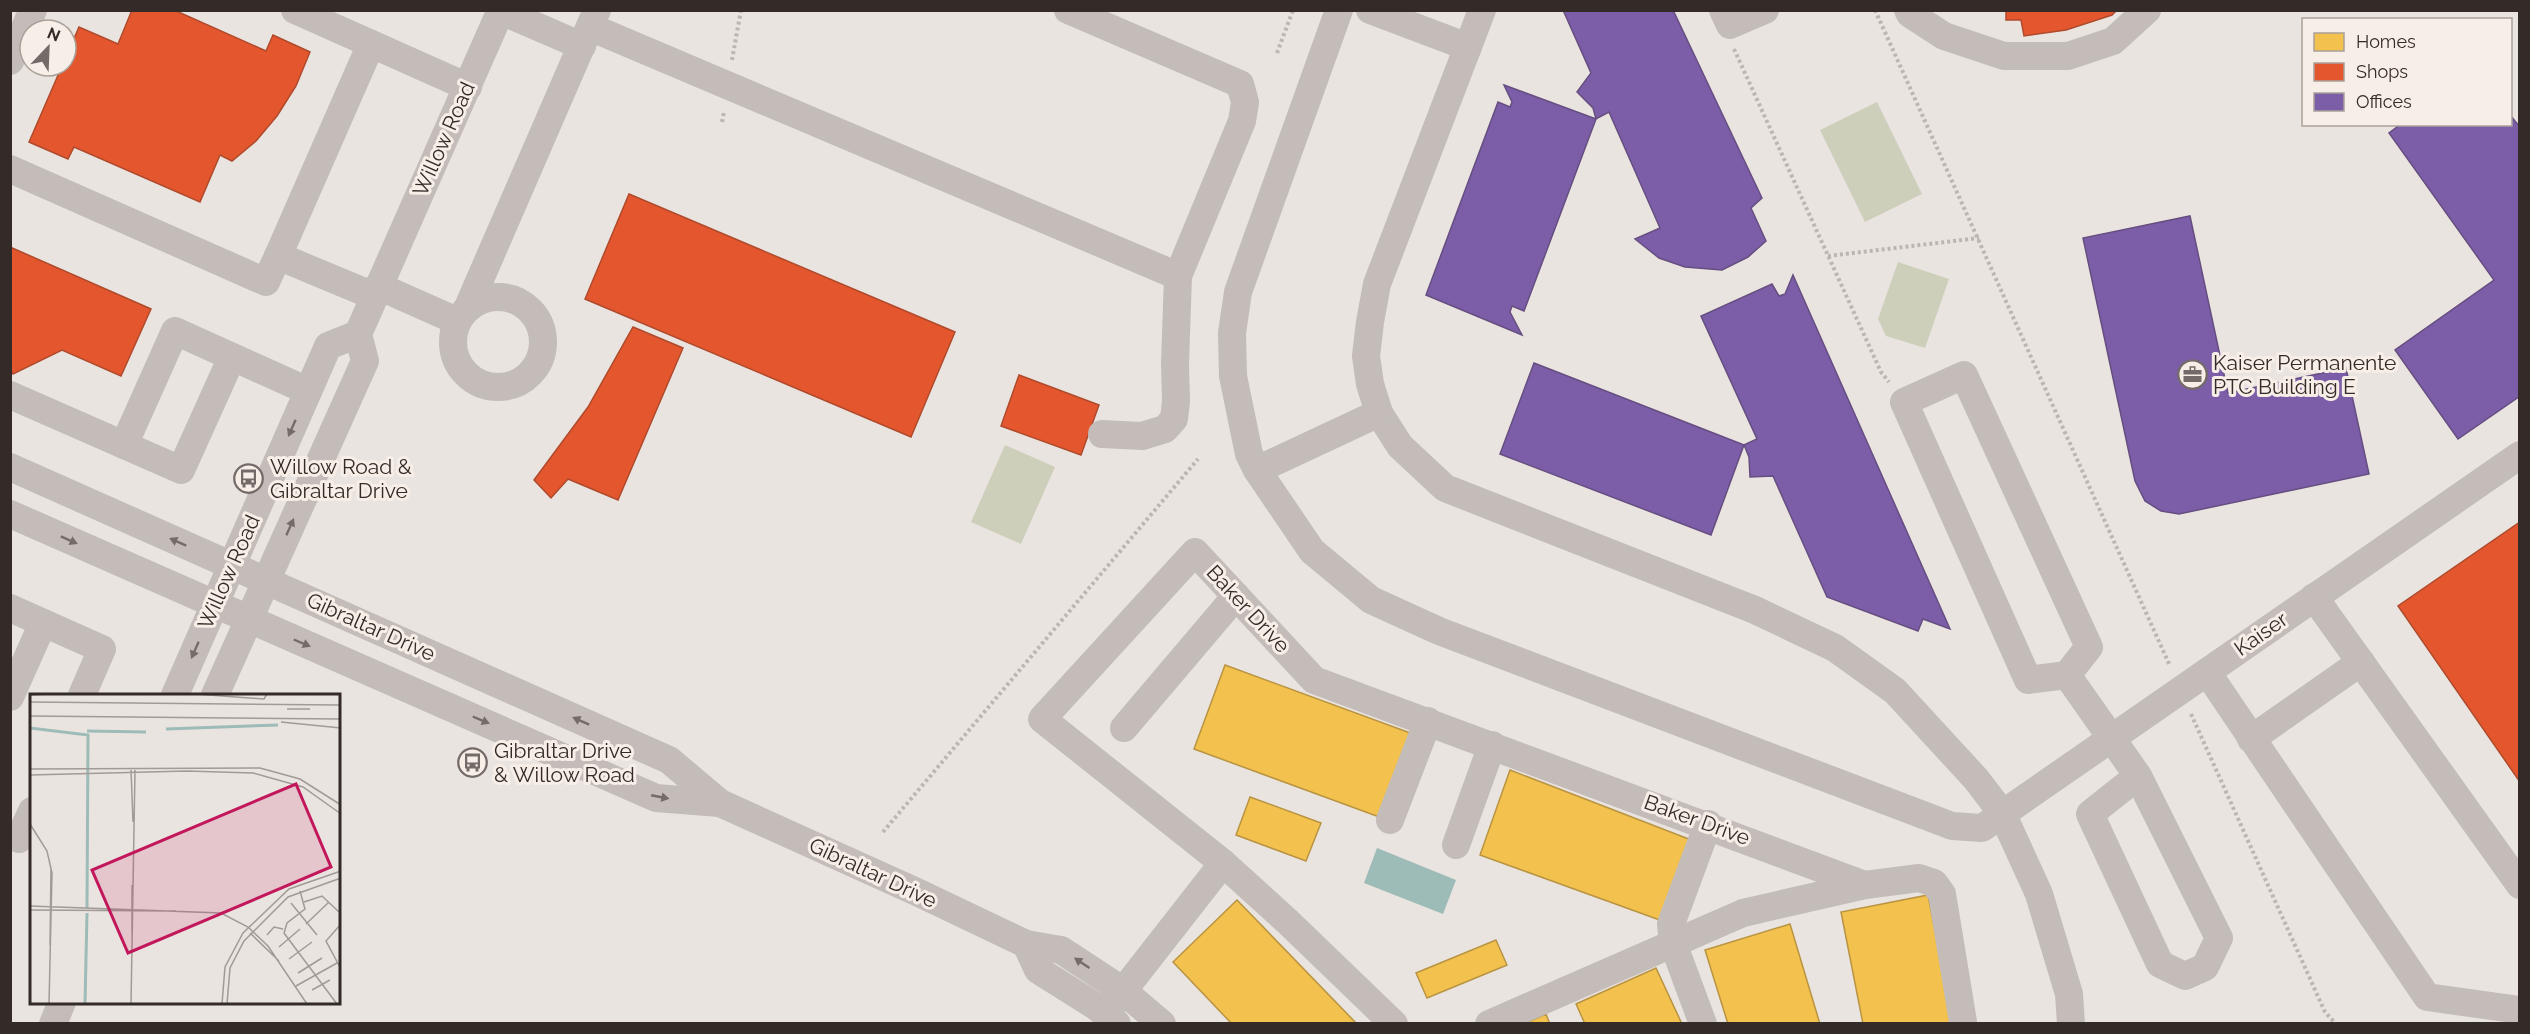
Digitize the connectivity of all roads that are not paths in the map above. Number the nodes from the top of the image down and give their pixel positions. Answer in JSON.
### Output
{"nodes":[{"id":1,"x":33,"y":10,"type":"edge"},
{"id":2,"x":295,"y":10,"type":"edge"},
{"id":3,"x":1068,"y":10,"type":"edge"},
{"id":4,"x":1339,"y":10,"type":"edge"},
{"id":5,"x":1370,"y":10,"type":"edge"},
{"id":6,"x":1482,"y":10,"type":"edge"},
{"id":7,"x":1765,"y":10,"type":"edge"},
{"id":8,"x":1908,"y":10,"type":"edge"},
{"id":9,"x":2147,"y":10,"type":"edge"},
{"id":10,"x":500,"y":11,"type":"edge"},
{"id":11,"x":1727,"y":18,"type":"edge"},
{"id":12,"x":590,"y":28,"type":"edge"},
{"id":13,"x":371,"y":44,"type":"junction"},
{"id":14,"x":1468,"y":47,"type":"junction"},
{"id":15,"x":10,"y":61,"type":"edge"},
{"id":16,"x":468,"y":87,"type":"junction"},
{"id":17,"x":10,"y":170,"type":"edge"},
{"id":18,"x":278,"y":256,"type":"junction"},
{"id":19,"x":1178,"y":276,"type":"junction"},
{"id":20,"x":376,"y":291,"type":"junction"},
{"id":21,"x":358,"y":334,"type":"junction"},
{"id":22,"x":231,"y":357,"type":"junction"},
{"id":23,"x":308,"y":391,"type":"junction"},
{"id":24,"x":10,"y":395,"type":"edge"},
{"id":25,"x":1379,"y":413,"type":"junction"},
{"id":26,"x":1102,"y":434,"type":"dead end"},
{"id":27,"x":124,"y":445,"type":"junction"},
{"id":28,"x":2520,"y":455,"type":"edge"},
{"id":29,"x":10,"y":467,"type":"edge"},
{"id":30,"x":1257,"y":470,"type":"junction"},
{"id":31,"x":10,"y":514,"type":"edge"},
{"id":32,"x":232,"y":565,"type":"junction"},
{"id":33,"x":266,"y":580,"type":"junction"},
{"id":34,"x":1236,"y":596,"type":"junction"},
{"id":35,"x":2314,"y":597,"type":"junction"},
{"id":36,"x":214,"y":605,"type":"junction"},
{"id":37,"x":10,"y":608,"type":"edge"},
{"id":38,"x":249,"y":620,"type":"junction"},
{"id":39,"x":43,"y":623,"type":"junction"},
{"id":40,"x":2361,"y":662,"type":"junction"},
{"id":41,"x":2207,"y":672,"type":"junction"},
{"id":42,"x":2067,"y":675,"type":"junction"},
{"id":43,"x":82,"y":694,"type":"edge"},
{"id":44,"x":175,"y":694,"type":"edge"},
{"id":45,"x":215,"y":694,"type":"edge"},
{"id":46,"x":10,"y":697,"type":"edge"},
{"id":47,"x":1428,"y":721,"type":"junction"},
{"id":48,"x":1124,"y":728,"type":"dead end"},
{"id":49,"x":2111,"y":737,"type":"junction"},
{"id":50,"x":2252,"y":739,"type":"junction"},
{"id":51,"x":1492,"y":745,"type":"junction"},
{"id":52,"x":2138,"y":777,"type":"junction"},
{"id":53,"x":720,"y":803,"type":"junction"},
{"id":54,"x":2002,"y":813,"type":"junction"},
{"id":55,"x":30,"y":815,"type":"edge"},
{"id":56,"x":1390,"y":820,"type":"dead end"},
{"id":57,"x":1708,"y":824,"type":"junction"},
{"id":58,"x":20,"y":840,"type":"edge"},
{"id":59,"x":1456,"y":845,"type":"dead end"},
{"id":60,"x":1223,"y":863,"type":"junction"},
{"id":61,"x":1865,"y":885,"type":"junction"},
{"id":62,"x":2520,"y":885,"type":"edge"},
{"id":63,"x":1673,"y":943,"type":"junction"},
{"id":64,"x":1026,"y":944,"type":"junction"},
{"id":65,"x":1122,"y":990,"type":"junction"},
{"id":66,"x":61,"y":1004,"type":"edge"},
{"id":67,"x":2520,"y":1010,"type":"edge"},
{"id":68,"x":1111,"y":1018,"type":"edge"},
{"id":69,"x":1963,"y":1022,"type":"dead end"},
{"id":70,"x":53,"y":1023,"type":"edge"},
{"id":71,"x":1162,"y":1023,"type":"edge"},
{"id":72,"x":1394,"y":1023,"type":"edge"},
{"id":73,"x":1489,"y":1023,"type":"edge"},
{"id":74,"x":1703,"y":1023,"type":"edge"},
{"id":75,"x":2071,"y":1023,"type":"edge"}],
"edges":[{"from":1,"to":15,"type":"street"},
{"from":2,"to":13,"type":"street"},
{"from":3,"to":19,"type":"street"},
{"from":4,"to":30,"type":"street","name":"Kaiser"},
{"from":5,"to":14,"type":"street"},
{"from":6,"to":14,"type":"street"},
{"from":7,"to":11,"type":"street"},
{"from":8,"to":9,"type":"street"},
{"from":10,"to":12,"type":"street"},
{"from":10,"to":16,"type":"street","name":"Willow Road"},
{"from":12,"to":19,"type":"street"},
{"from":12,"to":20,"type":"street"},
{"from":13,"to":16,"type":"street"},
{"from":13,"to":18,"type":"street"},
{"from":14,"to":25,"type":"street"},
{"from":16,"to":20,"type":"street","name":"Willow Road"},
{"from":17,"to":18,"type":"street"},
{"from":18,"to":20,"type":"street"},
{"from":19,"to":26,"type":"street"},
{"from":20,"to":21,"type":"street","name":"Willow Road"},
{"from":21,"to":23,"type":"street","name":"Willow Road"},
{"from":33,"to":21,"type":"street","name":"Willow Road","one_way":true},
{"from":22,"to":23,"type":"street"},
{"from":22,"to":27,"type":"street"},
{"from":22,"to":27,"type":"street"},
{"from":23,"to":32,"type":"street","name":"Willow Road","one_way":true},
{"from":24,"to":27,"type":"street"},
{"from":25,"to":30,"type":"street"},
{"from":25,"to":54,"type":"street"},
{"from":28,"to":35,"type":"street","name":"Kaiser"},
{"from":32,"to":29,"type":"street","name":"Gibraltar Drive","one_way":true},
{"from":30,"to":54,"type":"street","name":"Kaiser"},
{"from":31,"to":36,"type":"street","name":"Gibraltar Drive","one_way":true},
{"from":32,"to":33,"type":"street","name":"Gibraltar Drive"},
{"from":32,"to":36,"type":"street","name":"Willow Road"},
{"from":33,"to":38,"type":"street","name":"Willow Road"},
{"from":53,"to":33,"type":"street","name":"Gibraltar Drive","one_way":true},
{"from":34,"to":47,"type":"street","name":"Baker Drive"},
{"from":34,"to":48,"type":"street"},
{"from":34,"to":60,"type":"street","name":"Baker Drive"},
{"from":35,"to":40,"type":"street"},
{"from":35,"to":41,"type":"street","name":"Kaiser"},
{"from":36,"to":38,"type":"street","name":"Gibraltar Drive"},
{"from":36,"to":44,"type":"street","name":"Willow Road","one_way":true},
{"from":37,"to":39,"type":"street"},
{"from":38,"to":45,"type":"street","name":"Willow Road"},
{"from":38,"to":53,"type":"street","name":"Gibraltar Drive","one_way":true},
{"from":39,"to":43,"type":"street"},
{"from":39,"to":46,"type":"street"},
{"from":40,"to":50,"type":"street"},
{"from":40,"to":62,"type":"street"},
{"from":41,"to":49,"type":"street","name":"Kaiser"},
{"from":41,"to":50,"type":"street"},
{"from":42,"to":42,"type":"street"},
{"from":42,"to":49,"type":"street"},
{"from":47,"to":51,"type":"street","name":"Baker Drive"},
{"from":47,"to":56,"type":"street"},
{"from":49,"to":52,"type":"street"},
{"from":49,"to":54,"type":"street","name":"Kaiser"},
{"from":50,"to":67,"type":"street"},
{"from":51,"to":57,"type":"street","name":"Baker Drive"},
{"from":51,"to":59,"type":"street"},
{"from":52,"to":52,"type":"street"},
{"from":53,"to":64,"type":"street","name":"Gibraltar Drive"},
{"from":54,"to":75,"type":"street"},
{"from":55,"to":58,"type":"street"},
{"from":57,"to":61,"type":"street","name":"Baker Drive"},
{"from":57,"to":63,"type":"street"},
{"from":60,"to":65,"type":"street"},
{"from":60,"to":72,"type":"street"},
{"from":61,"to":63,"type":"street"},
{"from":61,"to":69,"type":"street"},
{"from":63,"to":73,"type":"street"},
{"from":63,"to":74,"type":"street"},
{"from":65,"to":64,"type":"street","name":"Gibraltar Drive","one_way":true},
{"from":64,"to":68,"type":"street"},
{"from":65,"to":68,"type":"street"},
{"from":65,"to":71,"type":"street","name":"Gibraltar Drive"},
{"from":66,"to":70,"type":"street"}]}
